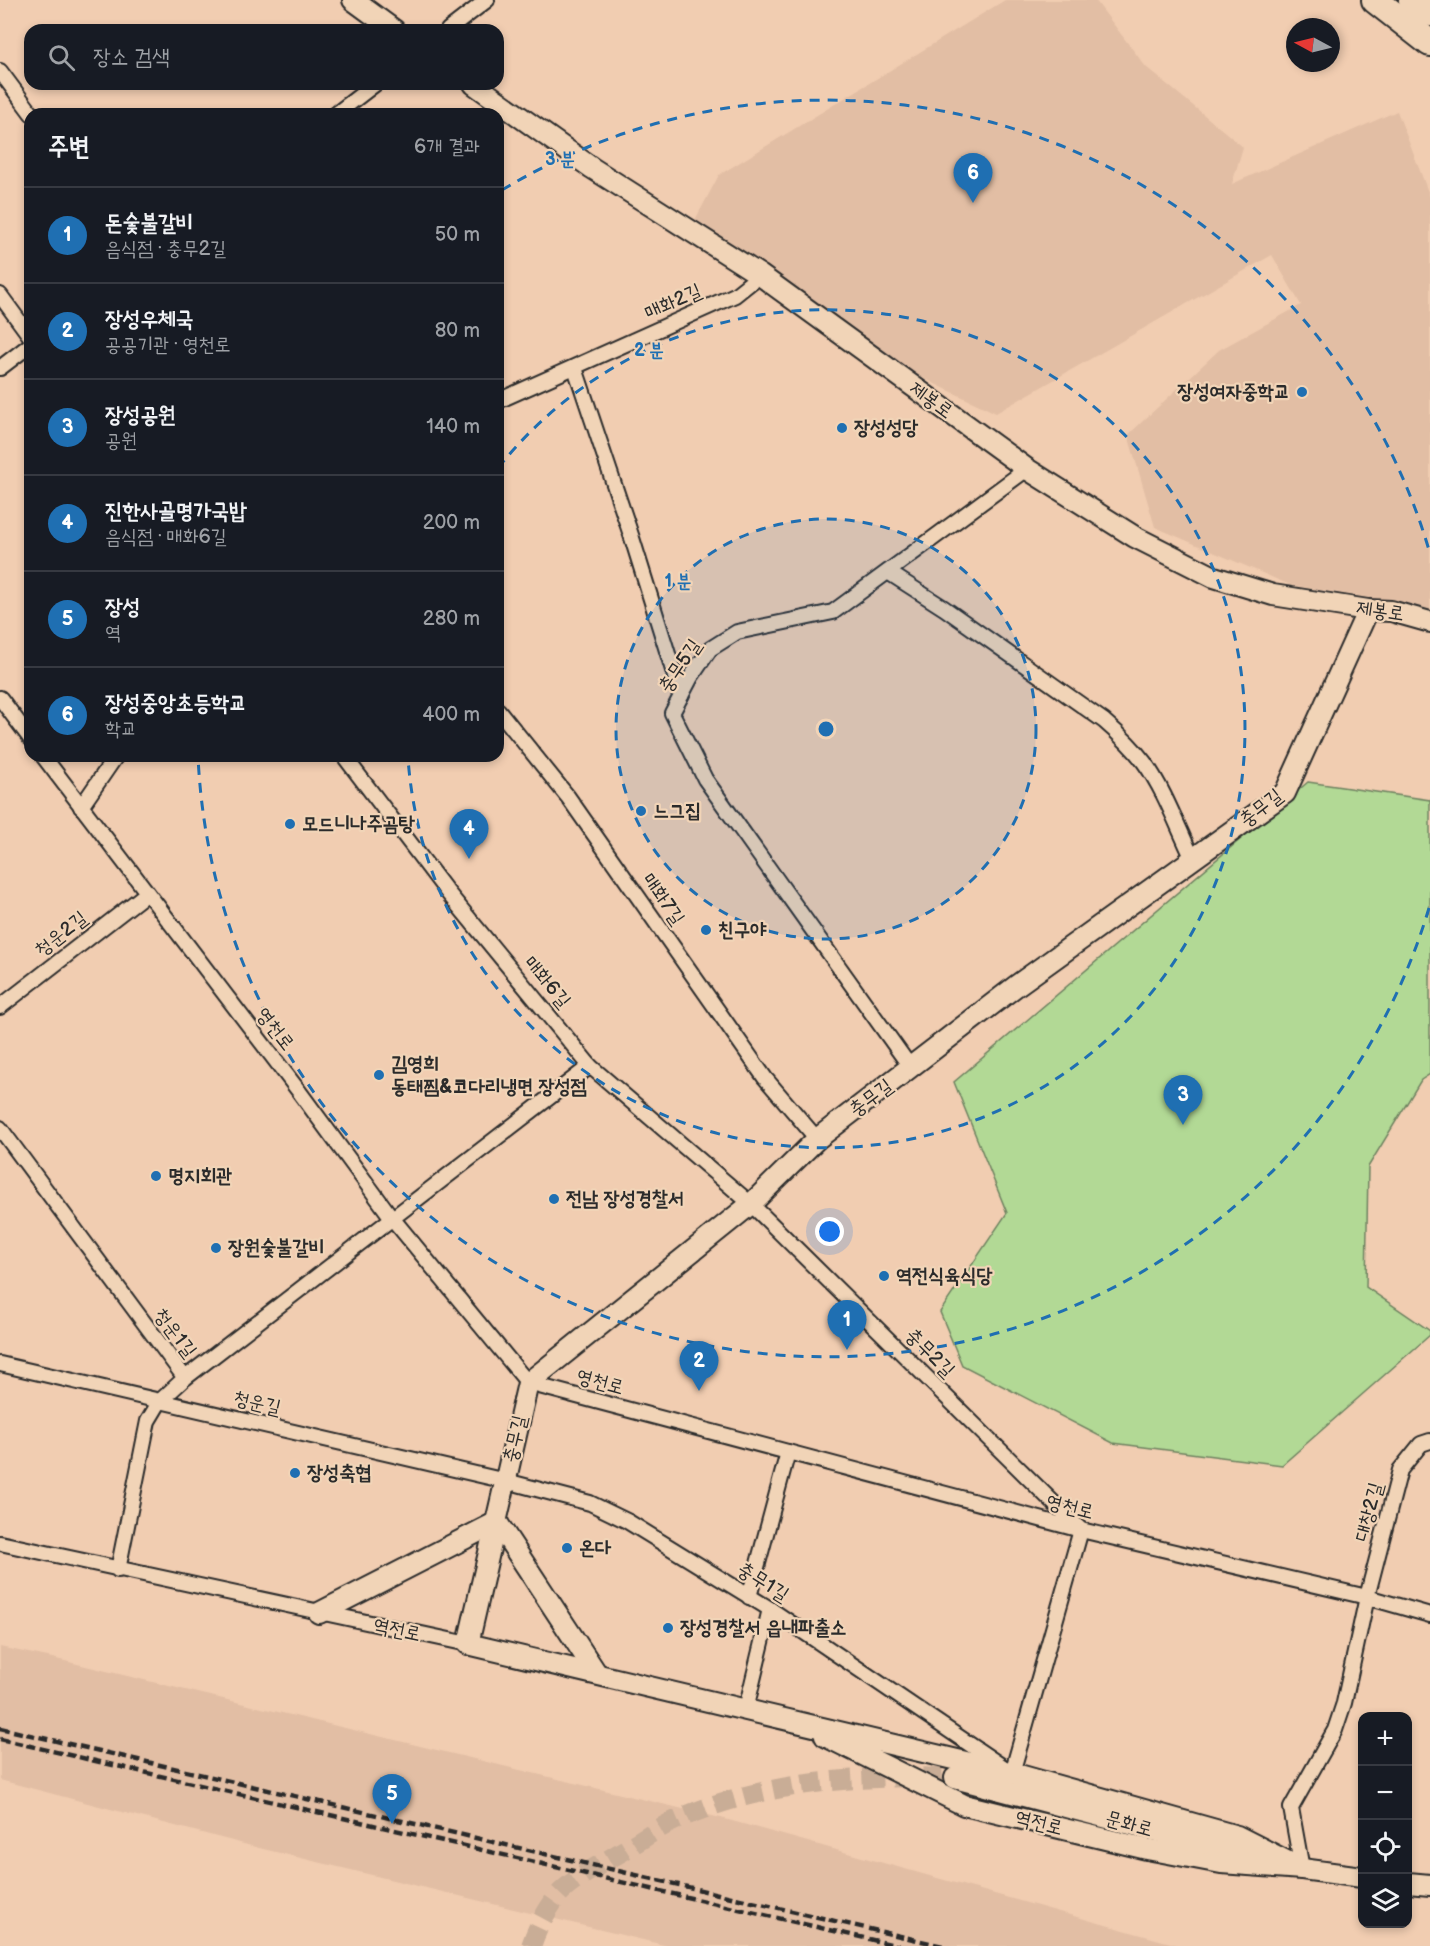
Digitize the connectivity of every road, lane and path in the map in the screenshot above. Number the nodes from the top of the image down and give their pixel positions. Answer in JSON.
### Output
{"nodes":[{"id":1,"x":353,"y":0,"type":"edge"},
{"id":2,"x":487,"y":0,"type":"edge"},
{"id":3,"x":1375,"y":0,"type":"edge"},
{"id":4,"x":1412,"y":0,"type":"edge"},
{"id":5,"x":1430,"y":14,"type":"edge"},
{"id":6,"x":386,"y":24,"type":"edge"},
{"id":7,"x":456,"y":24,"type":"edge"},
{"id":8,"x":1430,"y":43,"type":"edge"},
{"id":9,"x":0,"y":71,"type":"edge"},
{"id":10,"x":367,"y":90,"type":"edge"},
{"id":11,"x":482,"y":90,"type":"edge"},
{"id":12,"x":28,"y":108,"type":"edge"},
{"id":13,"x":344,"y":108,"type":"edge"},
{"id":14,"x":760,"y":275,"type":"junction"},
{"id":15,"x":0,"y":295,"type":"edge"},
{"id":16,"x":24,"y":328,"type":"edge"},
{"id":17,"x":24,"y":350,"type":"edge"},
{"id":18,"x":0,"y":368,"type":"edge"},
{"id":19,"x":574,"y":368,"type":"junction"},
{"id":20,"x":504,"y":398,"type":"edge"},
{"id":21,"x":1027,"y":469,"type":"junction"},
{"id":22,"x":888,"y":572,"type":"junction"},
{"id":23,"x":1368,"y":610,"type":"junction"},
{"id":24,"x":1430,"y":622,"type":"edge"},
{"id":25,"x":681,"y":696,"type":"junction"},
{"id":26,"x":0,"y":698,"type":"edge"},
{"id":27,"x":504,"y":717,"type":"edge"},
{"id":28,"x":24,"y":730,"type":"edge"},
{"id":29,"x":47,"y":762,"type":"edge"},
{"id":30,"x":112,"y":762,"type":"edge"},
{"id":31,"x":349,"y":762,"type":"edge"},
{"id":32,"x":81,"y":807,"type":"junction"},
{"id":33,"x":1193,"y":859,"type":"junction"},
{"id":34,"x":147,"y":893,"type":"junction"},
{"id":35,"x":0,"y":1007,"type":"edge"},
{"id":36,"x":590,"y":1066,"type":"junction"},
{"id":37,"x":911,"y":1068,"type":"junction"},
{"id":38,"x":0,"y":1128,"type":"edge"},
{"id":39,"x":817,"y":1139,"type":"junction"},
{"id":40,"x":751,"y":1204,"type":"junction"},
{"id":41,"x":392,"y":1218,"type":"junction"},
{"id":42,"x":0,"y":1364,"type":"edge"},
{"id":43,"x":185,"y":1378,"type":"junction"},
{"id":44,"x":528,"y":1383,"type":"junction"},
{"id":45,"x":160,"y":1401,"type":"junction"},
{"id":46,"x":1426,"y":1442,"type":"edge"},
{"id":47,"x":788,"y":1452,"type":"junction"},
{"id":48,"x":506,"y":1481,"type":"junction"},
{"id":49,"x":497,"y":1522,"type":"junction"},
{"id":50,"x":1081,"y":1530,"type":"junction"},
{"id":51,"x":0,"y":1543,"type":"edge"},
{"id":52,"x":118,"y":1570,"type":"junction"},
{"id":53,"x":749,"y":1597,"type":"junction"},
{"id":54,"x":1367,"y":1597,"type":"junction"},
{"id":55,"x":770,"y":1609,"type":"junction"},
{"id":56,"x":319,"y":1613,"type":"junction"},
{"id":57,"x":1430,"y":1615,"type":"edge"},
{"id":58,"x":468,"y":1644,"type":"junction"},
{"id":59,"x":597,"y":1674,"type":"junction"},
{"id":60,"x":746,"y":1709,"type":"junction"},
{"id":61,"x":792,"y":1720,"type":"junction"},
{"id":62,"x":1012,"y":1773,"type":"junction"},
{"id":63,"x":955,"y":1778,"type":"tunnel mouth"},
{"id":64,"x":1302,"y":1869,"type":"junction"},
{"id":65,"x":1358,"y":1876,"type":"edge"},
{"id":66,"x":1412,"y":1883,"type":"edge"},
{"id":67,"x":1430,"y":1885,"type":"edge"}],
"edges":[{"from":1,"to":6,"type":"street"},
{"from":2,"to":7,"type":"street"},
{"from":3,"to":8,"type":"highway"},
{"from":4,"to":5,"type":"highway"},
{"from":9,"to":12,"type":"street"},
{"from":10,"to":13,"type":"street"},
{"from":11,"to":14,"type":"street","name":"제봉로"},
{"from":14,"to":19,"type":"street","name":"매화2길"},
{"from":14,"to":21,"type":"street","name":"제봉로"},
{"from":15,"to":16,"type":"street"},
{"from":17,"to":18,"type":"street"},
{"from":19,"to":20,"type":"street","name":"매화2길"},
{"from":19,"to":25,"type":"street"},
{"from":21,"to":22,"type":"street","name":"충무5길"},
{"from":21,"to":23,"type":"street","name":"제봉로"},
{"from":22,"to":25,"type":"street","name":"충무5길"},
{"from":22,"to":33,"type":"street"},
{"from":23,"to":24,"type":"street","name":"제봉로"},
{"from":23,"to":33,"type":"street","name":"충무길"},
{"from":25,"to":37,"type":"street","name":"충무5길"},
{"from":26,"to":28,"type":"street"},
{"from":27,"to":39,"type":"street","name":"매화7길"},
{"from":29,"to":32,"type":"street","name":"영천로"},
{"from":30,"to":32,"type":"street"},
{"from":31,"to":36,"type":"street","name":"매화6길"},
{"from":32,"to":34,"type":"street","name":"영천로"},
{"from":33,"to":37,"type":"street","name":"충무길"},
{"from":34,"to":35,"type":"street","name":"청운2길"},
{"from":34,"to":41,"type":"street","name":"영천로"},
{"from":36,"to":40,"type":"street","name":"매화6길"},
{"from":36,"to":41,"type":"street","name":"청운1길"},
{"from":37,"to":39,"type":"street","name":"충무길"},
{"from":38,"to":43,"type":"street","name":"청운1길"},
{"from":39,"to":40,"type":"street","name":"충무길"},
{"from":40,"to":44,"type":"street","name":"충무길"},
{"from":40,"to":50,"type":"street","name":"충무2길"},
{"from":41,"to":43,"type":"street","name":"청운1길"},
{"from":41,"to":44,"type":"street","name":"영천로"},
{"from":42,"to":45,"type":"street","name":"청운길"},
{"from":43,"to":45,"type":"street"},
{"from":44,"to":47,"type":"street","name":"영천로"},
{"from":44,"to":48,"type":"street","name":"충무길"},
{"from":45,"to":48,"type":"street","name":"청운길"},
{"from":45,"to":52,"type":"street"},
{"from":46,"to":54,"type":"street","name":"대창2길"},
{"from":47,"to":50,"type":"street","name":"영천로"},
{"from":47,"to":53,"type":"street"},
{"from":48,"to":49,"type":"street","name":"충무길"},
{"from":48,"to":53,"type":"street","name":"충무1길"},
{"from":49,"to":56,"type":"street"},
{"from":49,"to":58,"type":"street","name":"충무길"},
{"from":49,"to":59,"type":"street"},
{"from":50,"to":54,"type":"street","name":"영천로"},
{"from":50,"to":62,"type":"street"},
{"from":51,"to":52,"type":"street","name":"역전로"},
{"from":52,"to":56,"type":"street","name":"역전로"},
{"from":53,"to":55,"type":"street","name":"충무1길"},
{"from":54,"to":57,"type":"street","name":"영천로"},
{"from":54,"to":64,"type":"street","name":"대창2길"},
{"from":55,"to":60,"type":"street"},
{"from":55,"to":62,"type":"street","name":"충무1길"},
{"from":56,"to":58,"type":"street","name":"역전로"},
{"from":58,"to":59,"type":"street","name":"역전로"},
{"from":59,"to":60,"type":"street","name":"역전로"},
{"from":60,"to":61,"type":"street","name":"역전로"},
{"from":61,"to":62,"type":"street","name":"역전로"},
{"from":61,"to":64,"type":"street","name":"역전로"},
{"from":62,"to":64,"type":"street","name":"역전로"},
{"from":63,"to":64,"type":"street","name":"문화로"},
{"from":64,"to":65,"type":"street","name":"역전로"},
{"from":66,"to":67,"type":"street"}]}
